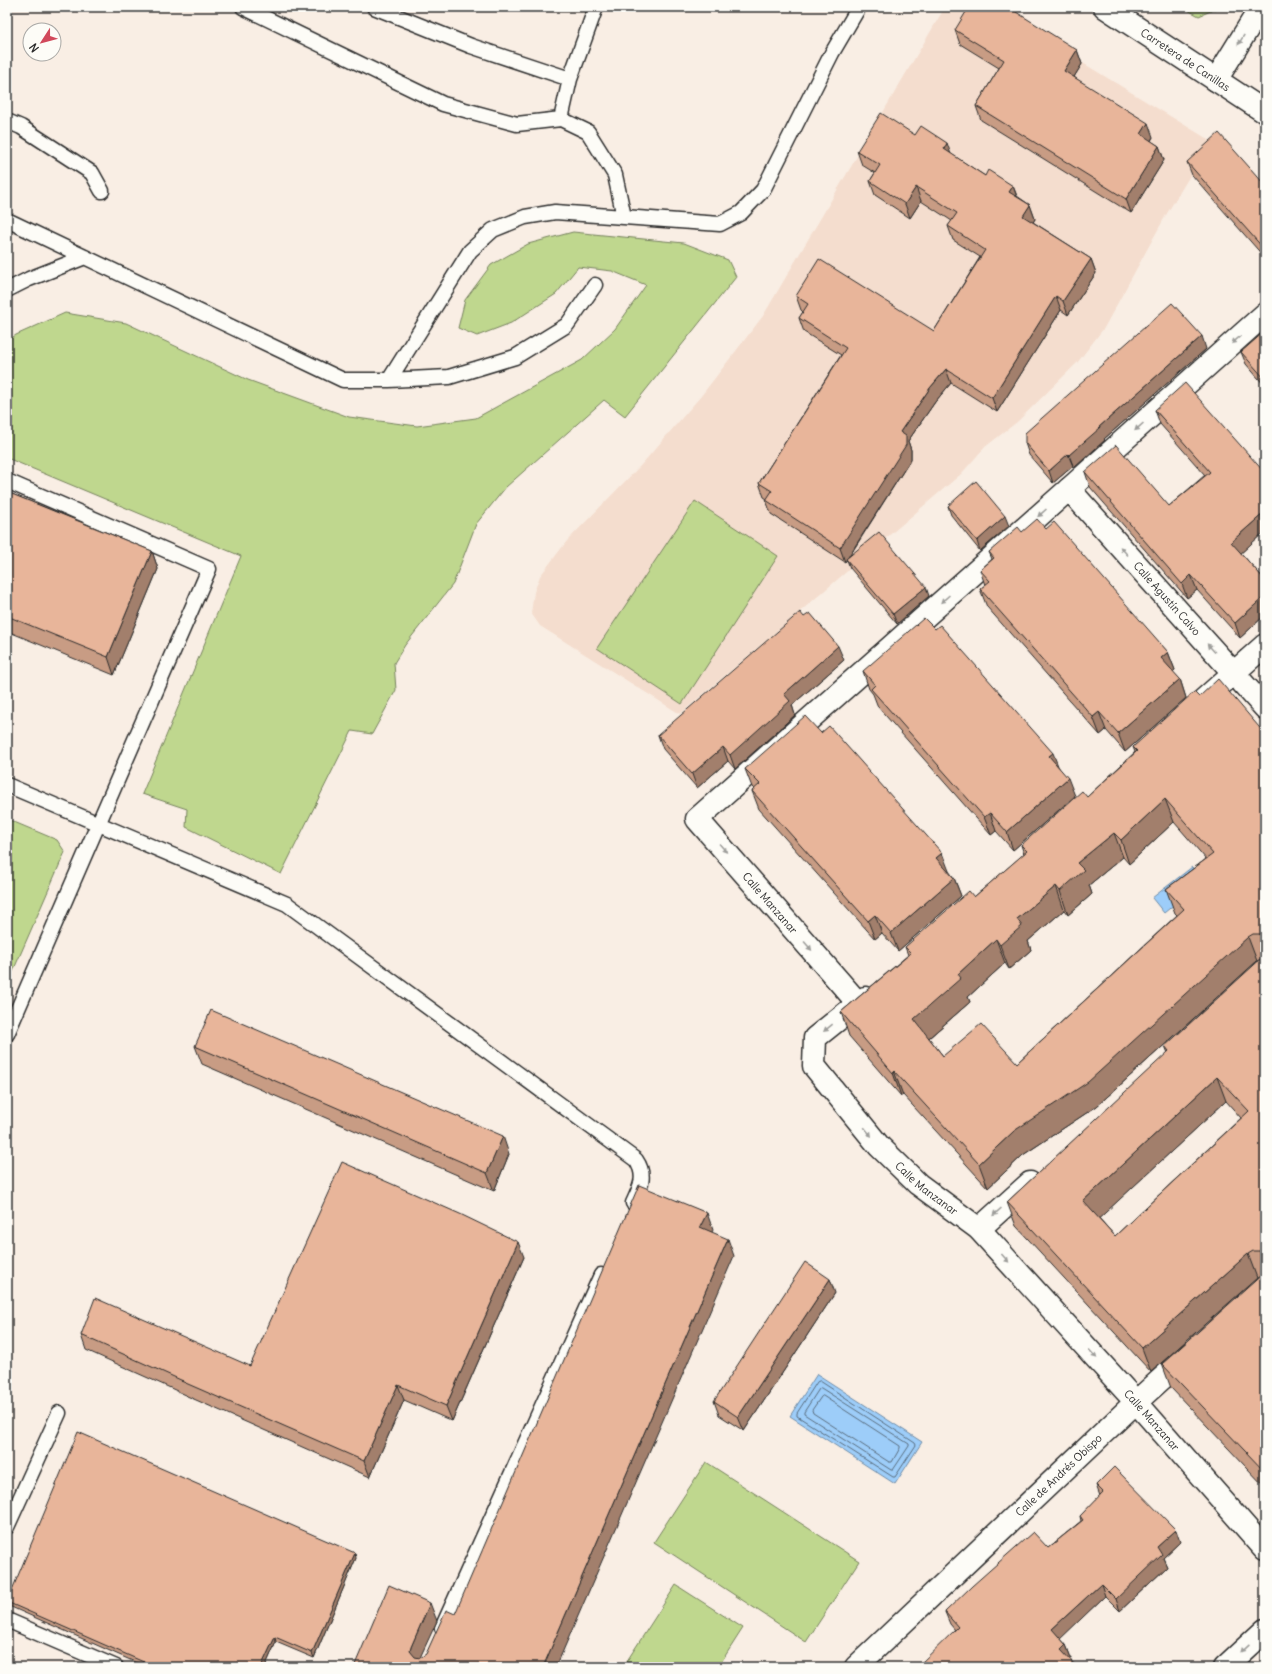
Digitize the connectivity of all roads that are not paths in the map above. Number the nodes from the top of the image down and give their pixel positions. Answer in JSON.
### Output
{"nodes":[{"id":1,"x":243,"y":7,"type":"edge"},
{"id":2,"x":374,"y":7,"type":"edge"},
{"id":3,"x":596,"y":7,"type":"edge"},
{"id":4,"x":859,"y":7,"type":"edge"},
{"id":5,"x":1105,"y":7,"type":"edge"},
{"id":6,"x":1261,"y":7,"type":"edge"},
{"id":7,"x":570,"y":79,"type":"junction"},
{"id":8,"x":1216,"y":80,"type":"junction"},
{"id":9,"x":1265,"y":112,"type":"edge"},
{"id":10,"x":561,"y":119,"type":"junction"},
{"id":11,"x":7,"y":121,"type":"edge"},
{"id":12,"x":102,"y":191,"type":"dead end"},
{"id":13,"x":624,"y":217,"type":"junction"},
{"id":14,"x":7,"y":220,"type":"edge"},
{"id":15,"x":84,"y":257,"type":"junction"},
{"id":16,"x":595,"y":286,"type":"dead end"},
{"id":17,"x":7,"y":290,"type":"edge"},
{"id":18,"x":1265,"y":314,"type":"edge"},
{"id":19,"x":389,"y":380,"type":"junction"},
{"id":20,"x":7,"y":481,"type":"edge"},
{"id":21,"x":1069,"y":490,"type":"junction"},
{"id":22,"x":1265,"y":645,"type":"edge"},
{"id":23,"x":1234,"y":673,"type":"junction"},
{"id":24,"x":1265,"y":708,"type":"edge"},
{"id":25,"x":1186,"y":715,"type":"edge"},
{"id":26,"x":7,"y":785,"type":"edge"},
{"id":27,"x":98,"y":824,"type":"junction"},
{"id":28,"x":882,"y":982,"type":"edge"},
{"id":29,"x":858,"y":1003,"type":"junction"},
{"id":30,"x":7,"y":1034,"type":"edge"},
{"id":31,"x":1047,"y":1168,"type":"edge"},
{"id":32,"x":626,"y":1218,"type":"edge"},
{"id":33,"x":979,"y":1229,"type":"junction"},
{"id":34,"x":607,"y":1261,"type":"edge"},
{"id":35,"x":1200,"y":1344,"type":"edge"},
{"id":36,"x":1136,"y":1402,"type":"junction"},
{"id":37,"x":59,"y":1413,"type":"dead end"},
{"id":38,"x":7,"y":1527,"type":"edge"},
{"id":39,"x":1265,"y":1549,"type":"edge"},
{"id":40,"x":7,"y":1620,"type":"edge"},
{"id":41,"x":1265,"y":1630,"type":"edge"},
{"id":42,"x":437,"y":1640,"type":"edge"},
{"id":43,"x":116,"y":1667,"type":"edge"},
{"id":44,"x":856,"y":1667,"type":"edge"},
{"id":45,"x":1226,"y":1667,"type":"edge"}],
"edges":[{"from":1,"to":10,"type":"lane"},
{"from":2,"to":7,"type":"lane"},
{"from":3,"to":7,"type":"lane"},
{"from":4,"to":13,"type":"lane"},
{"from":5,"to":8,"type":"street","name":"Carretera de Canillas"},
{"from":6,"to":8,"type":"street","one_way":true},
{"from":7,"to":10,"type":"lane"},
{"from":8,"to":9,"type":"street","name":"Carretera de Canillas"},
{"from":10,"to":13,"type":"lane"},
{"from":11,"to":12,"type":"lane"},
{"from":13,"to":19,"type":"lane"},
{"from":14,"to":15,"type":"lane"},
{"from":15,"to":17,"type":"lane"},
{"from":15,"to":19,"type":"lane"},
{"from":16,"to":19,"type":"lane"},
{"from":18,"to":21,"type":"street","one_way":true},
{"from":20,"to":27,"type":"lane"},
{"from":23,"to":21,"type":"street","name":"Calle Agustín Calvo","one_way":true},
{"from":21,"to":29,"type":"street","name":"Calle Manzanar","one_way":true},
{"from":22,"to":23,"type":"street"},
{"from":23,"to":24,"type":"street","name":"Calle Agustín Calvo"},
{"from":23,"to":25,"type":"street"},
{"from":26,"to":27,"type":"lane"},
{"from":27,"to":30,"type":"lane"},
{"from":27,"to":32,"type":"lane"},
{"from":28,"to":29,"type":"street"},
{"from":29,"to":33,"type":"street","name":"Calle Manzanar","one_way":true},
{"from":31,"to":33,"type":"street","one_way":true},
{"from":33,"to":36,"type":"street","name":"Calle Manzanar","one_way":true},
{"from":34,"to":42,"type":"lane"},
{"from":35,"to":36,"type":"street","name":"Calle de Andrés Obispo"},
{"from":36,"to":39,"type":"street","name":"Calle Manzanar"},
{"from":36,"to":44,"type":"street","name":"Calle de Andrés Obispo"},
{"from":37,"to":38,"type":"lane"},
{"from":40,"to":43,"type":"lane"},
{"from":41,"to":45,"type":"street","one_way":true}]}
